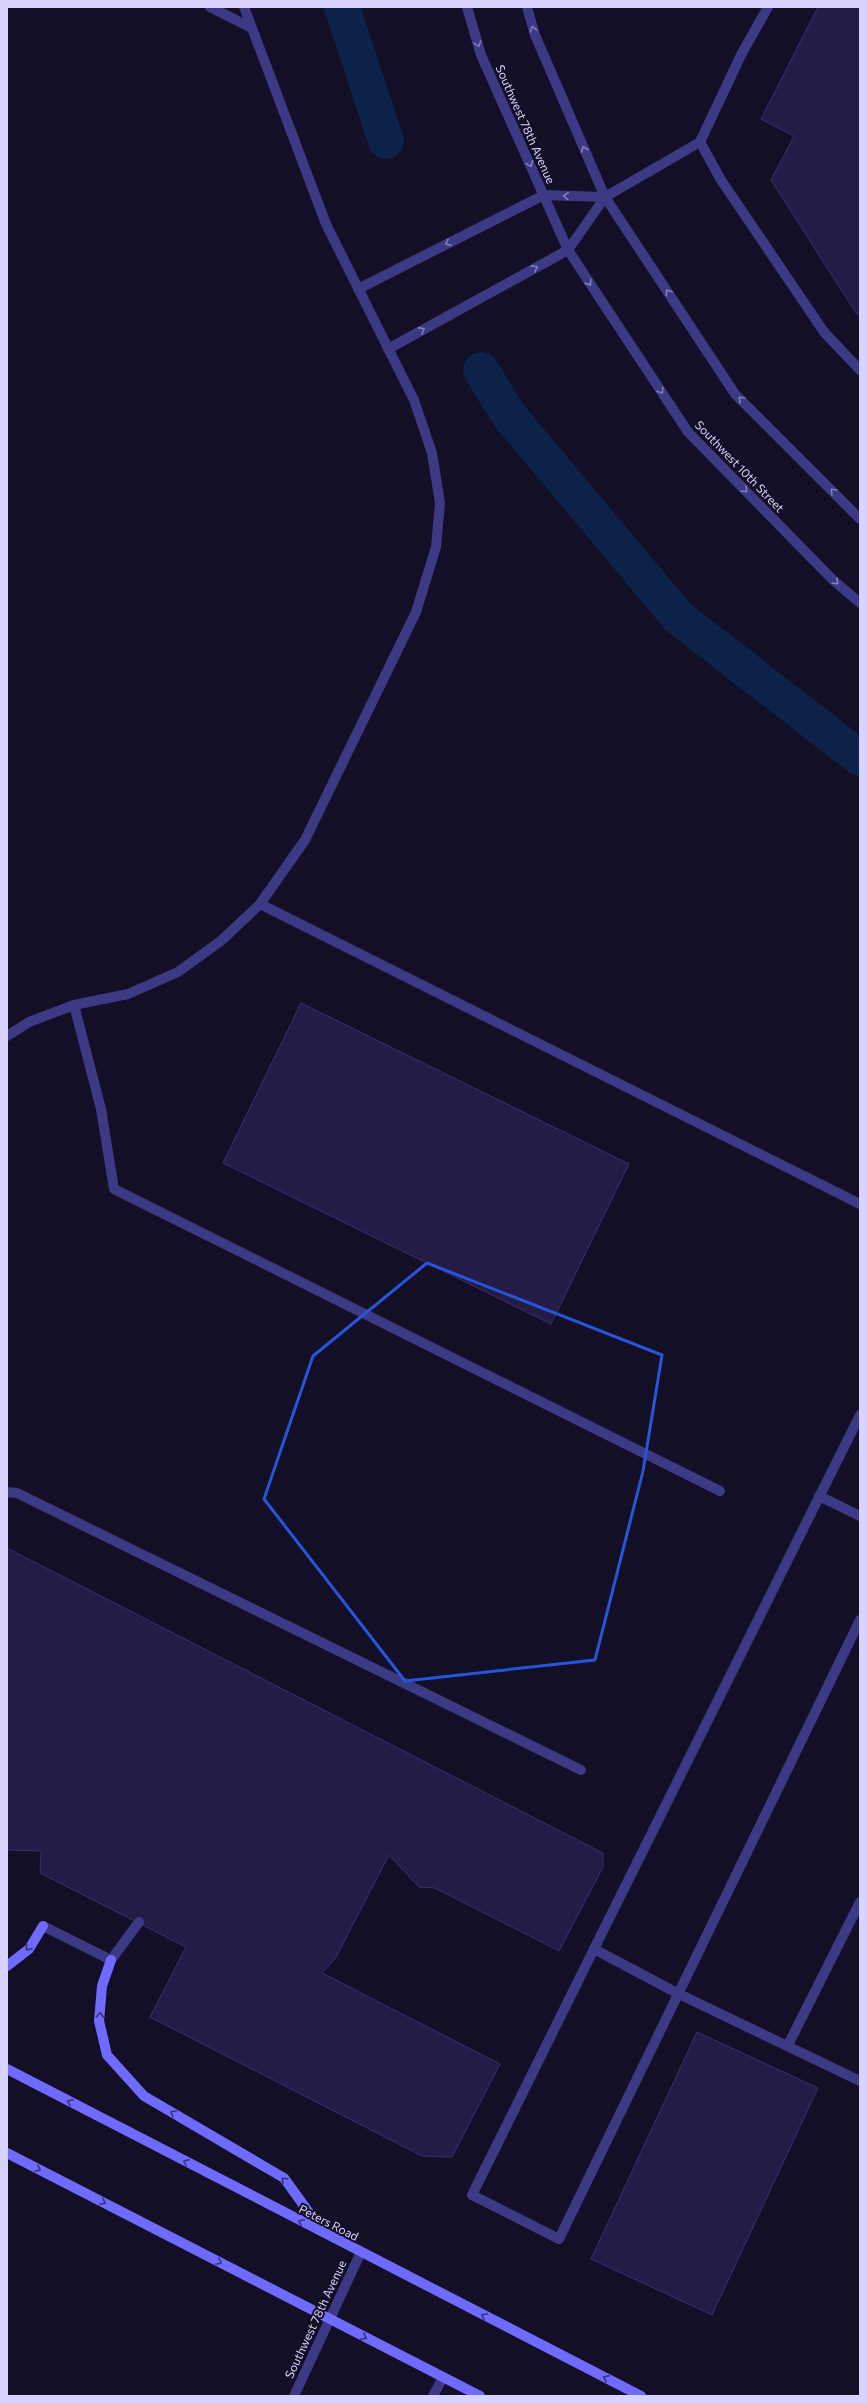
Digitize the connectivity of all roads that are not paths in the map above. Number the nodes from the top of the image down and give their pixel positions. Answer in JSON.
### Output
{"nodes":[{"id":1,"x":210,"y":7,"type":"edge"},
{"id":2,"x":244,"y":7,"type":"edge"},
{"id":3,"x":466,"y":7,"type":"edge"},
{"id":4,"x":527,"y":7,"type":"edge"},
{"id":5,"x":768,"y":7,"type":"edge"},
{"id":6,"x":250,"y":27,"type":"junction"},
{"id":7,"x":700,"y":142,"type":"junction"},
{"id":8,"x":544,"y":195,"type":"junction"},
{"id":9,"x":605,"y":197,"type":"junction"},
{"id":10,"x":568,"y":250,"type":"junction"},
{"id":11,"x":358,"y":289,"type":"junction"},
{"id":12,"x":388,"y":349,"type":"junction"},
{"id":13,"x":860,"y":370,"type":"edge"},
{"id":14,"x":860,"y":519,"type":"edge"},
{"id":15,"x":860,"y":603,"type":"edge"},
{"id":16,"x":260,"y":904,"type":"junction"},
{"id":17,"x":74,"y":1006,"type":"junction"},
{"id":18,"x":7,"y":1036,"type":"edge"},
{"id":19,"x":860,"y":1204,"type":"edge"},
{"id":20,"x":860,"y":1415,"type":"edge"},
{"id":21,"x":7,"y":1492,"type":"edge"},
{"id":22,"x":720,"y":1492,"type":"dead end"},
{"id":23,"x":819,"y":1496,"type":"junction"},
{"id":24,"x":860,"y":1516,"type":"edge"},
{"id":25,"x":860,"y":1620,"type":"edge"},
{"id":26,"x":581,"y":1770,"type":"dead end"},
{"id":27,"x":860,"y":1902,"type":"edge"},
{"id":28,"x":139,"y":1922,"type":"dead end"},
{"id":29,"x":43,"y":1926,"type":"joint"},
{"id":30,"x":594,"y":1949,"type":"junction"},
{"id":31,"x":111,"y":1960,"type":"junction"},
{"id":32,"x":7,"y":1966,"type":"edge"},
{"id":33,"x":678,"y":1994,"type":"junction"},
{"id":34,"x":788,"y":2045,"type":"junction"},
{"id":35,"x":7,"y":2069,"type":"edge"},
{"id":36,"x":860,"y":2081,"type":"edge"},
{"id":37,"x":7,"y":2153,"type":"edge"},
{"id":38,"x":324,"y":2234,"type":"junction"},
{"id":39,"x":361,"y":2252,"type":"junction"},
{"id":40,"x":329,"y":2319,"type":"junction"},
{"id":41,"x":443,"y":2377,"type":"junction"},
{"id":42,"x":294,"y":2396,"type":"edge"},
{"id":43,"x":433,"y":2396,"type":"edge"},
{"id":44,"x":480,"y":2396,"type":"edge"},
{"id":45,"x":640,"y":2396,"type":"edge"}],
"edges":[{"from":1,"to":6,"type":"street"},
{"from":2,"to":6,"type":"street"},
{"from":3,"to":8,"type":"street","name":"Southwest 78th Avenue","one_way":true},
{"from":9,"to":4,"type":"street","one_way":true},
{"from":5,"to":7,"type":"street"},
{"from":6,"to":11,"type":"street"},
{"from":7,"to":9,"type":"street"},
{"from":7,"to":13,"type":"street"},
{"from":9,"to":8,"type":"street","one_way":true},
{"from":8,"to":10,"type":"street","name":"Southwest 78th Avenue"},
{"from":8,"to":11,"type":"street","one_way":true},
{"from":9,"to":10,"type":"street"},
{"from":14,"to":9,"type":"street","one_way":true},
{"from":12,"to":10,"type":"street","one_way":true},
{"from":10,"to":15,"type":"street","name":"Southwest 10th Street","one_way":true},
{"from":11,"to":12,"type":"street"},
{"from":12,"to":16,"type":"street"},
{"from":16,"to":17,"type":"street"},
{"from":16,"to":19,"type":"street"},
{"from":17,"to":18,"type":"street"},
{"from":17,"to":22,"type":"street"},
{"from":20,"to":23,"type":"street"},
{"from":21,"to":26,"type":"street"},
{"from":23,"to":24,"type":"street"},
{"from":23,"to":30,"type":"street"},
{"from":25,"to":33,"type":"street"},
{"from":27,"to":34,"type":"street"},
{"from":28,"to":31,"type":"street"},
{"from":29,"to":31,"type":"street"},
{"from":29,"to":32,"type":"main road","one_way":true},
{"from":30,"to":33,"type":"street"},
{"from":30,"to":33,"type":"street"},
{"from":38,"to":31,"type":"main road","one_way":true},
{"from":33,"to":34,"type":"street"},
{"from":34,"to":36,"type":"street"},
{"from":38,"to":35,"type":"main road","name":"Peters Road","one_way":true},
{"from":37,"to":40,"type":"main road","one_way":true},
{"from":38,"to":39,"type":"main road","name":"Peters Road"},
{"from":39,"to":40,"type":"street","name":"Southwest 78th Avenue"},
{"from":45,"to":39,"type":"main road","name":"Peters Road","one_way":true},
{"from":40,"to":41,"type":"main road","one_way":true},
{"from":40,"to":42,"type":"street","name":"Southwest 78th Avenue"},
{"from":41,"to":43,"type":"street"},
{"from":41,"to":44,"type":"main road"}]}
